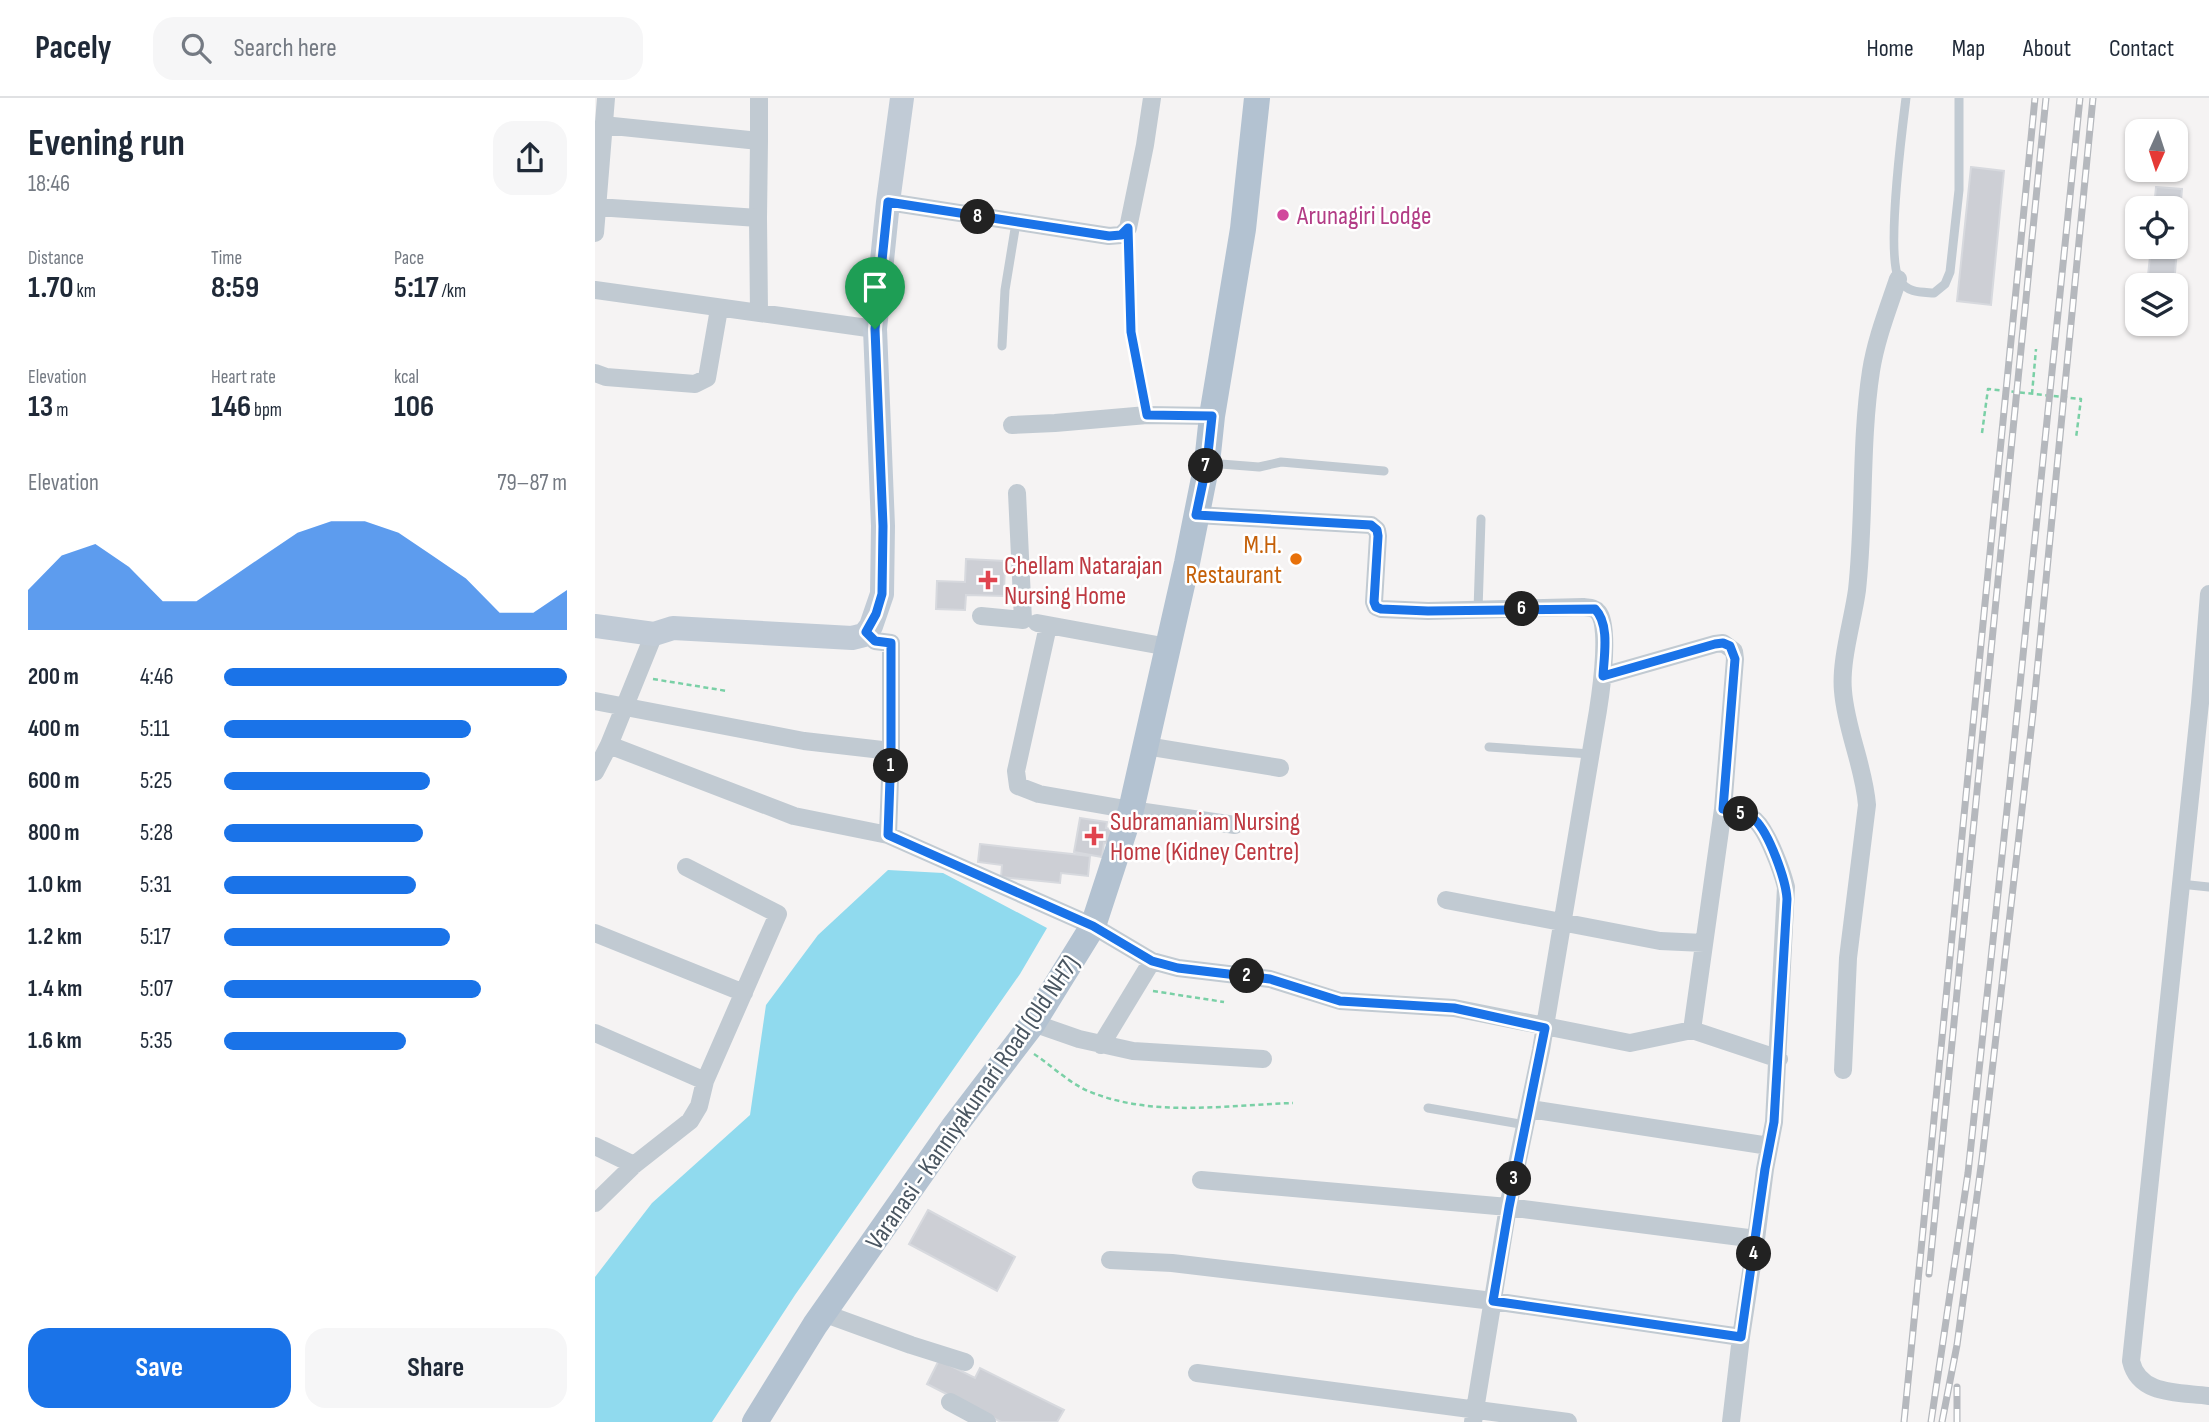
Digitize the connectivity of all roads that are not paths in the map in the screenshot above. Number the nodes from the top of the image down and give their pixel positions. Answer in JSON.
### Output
{"nodes":[{"id":1,"x":606,"y":98,"type":"edge"},
{"id":2,"x":759,"y":98,"type":"edge"},
{"id":3,"x":902,"y":98,"type":"edge"},
{"id":4,"x":1152,"y":98,"type":"edge"},
{"id":5,"x":1257,"y":98,"type":"edge"},
{"id":6,"x":1906,"y":98,"type":"edge"},
{"id":7,"x":1959,"y":98,"type":"edge"},
{"id":8,"x":603,"y":125,"type":"junction"},
{"id":9,"x":758,"y":141,"type":"junction"},
{"id":10,"x":888,"y":202,"type":"junction"},
{"id":11,"x":597,"y":207,"type":"junction"},
{"id":12,"x":758,"y":218,"type":"junction"},
{"id":13,"x":1016,"y":223,"type":"junction"},
{"id":14,"x":1128,"y":228,"type":"junction"},
{"id":15,"x":595,"y":233,"type":"edge"},
{"id":16,"x":1898,"y":279,"type":"junction"},
{"id":17,"x":595,"y":290,"type":"edge"},
{"id":18,"x":719,"y":309,"type":"junction"},
{"id":19,"x":759,"y":312,"type":"junction"},
{"id":20,"x":875,"y":329,"type":"junction"},
{"id":21,"x":1002,"y":346,"type":"dead end"},
{"id":22,"x":595,"y":373,"type":"edge"},
{"id":23,"x":1147,"y":415,"type":"junction"},
{"id":24,"x":1212,"y":416,"type":"junction"},
{"id":25,"x":1012,"y":425,"type":"dead end"},
{"id":26,"x":1207,"y":463,"type":"junction"},
{"id":27,"x":1384,"y":471,"type":"dead end"},
{"id":28,"x":1017,"y":493,"type":"dead end"},
{"id":29,"x":1196,"y":515,"type":"junction"},
{"id":30,"x":1481,"y":519,"type":"dead end"},
{"id":31,"x":2209,"y":594,"type":"edge"},
{"id":32,"x":1478,"y":610,"type":"junction"},
{"id":33,"x":981,"y":616,"type":"dead end"},
{"id":34,"x":1023,"y":620,"type":"junction"},
{"id":35,"x":595,"y":626,"type":"edge"},
{"id":36,"x":1048,"y":626,"type":"junction"},
{"id":37,"x":866,"y":632,"type":"junction"},
{"id":38,"x":654,"y":634,"type":"junction"},
{"id":39,"x":1168,"y":647,"type":"junction"},
{"id":40,"x":1603,"y":676,"type":"junction"},
{"id":41,"x":595,"y":701,"type":"edge"},
{"id":42,"x":623,"y":706,"type":"junction"},
{"id":43,"x":609,"y":745,"type":"junction"},
{"id":44,"x":1146,"y":746,"type":"junction"},
{"id":45,"x":1489,"y":747,"type":"dead end"},
{"id":46,"x":891,"y":751,"type":"junction"},
{"id":47,"x":1591,"y":754,"type":"junction"},
{"id":48,"x":1279,"y":768,"type":"dead end"},
{"id":49,"x":595,"y":772,"type":"edge"},
{"id":50,"x":1723,"y":809,"type":"junction"},
{"id":51,"x":1131,"y":810,"type":"junction"},
{"id":52,"x":1235,"y":825,"type":"dead end"},
{"id":53,"x":888,"y":835,"type":"junction"},
{"id":54,"x":686,"y":867,"type":"dead end"},
{"id":55,"x":2180,"y":884,"type":"junction"},
{"id":56,"x":2209,"y":887,"type":"edge"},
{"id":57,"x":1446,"y":900,"type":"dead end"},
{"id":58,"x":1562,"y":921,"type":"junction"},
{"id":59,"x":1093,"y":926,"type":"junction"},
{"id":60,"x":595,"y":933,"type":"edge"},
{"id":61,"x":1704,"y":943,"type":"junction"},
{"id":62,"x":1152,"y":961,"type":"junction"},
{"id":63,"x":744,"y":993,"type":"junction"},
{"id":64,"x":1545,"y":1028,"type":"junction"},
{"id":65,"x":1692,"y":1030,"type":"junction"},
{"id":66,"x":595,"y":1033,"type":"edge"},
{"id":67,"x":1025,"y":1033,"type":"junction"},
{"id":68,"x":1101,"y":1045,"type":"junction"},
{"id":69,"x":1263,"y":1059,"type":"dead end"},
{"id":70,"x":1779,"y":1059,"type":"junction"},
{"id":71,"x":1843,"y":1070,"type":"dead end"},
{"id":72,"x":705,"y":1081,"type":"junction"},
{"id":73,"x":1428,"y":1108,"type":"dead end"},
{"id":74,"x":1528,"y":1117,"type":"junction"},
{"id":75,"x":595,"y":1146,"type":"edge"},
{"id":76,"x":1769,"y":1146,"type":"junction"},
{"id":77,"x":634,"y":1165,"type":"junction"},
{"id":78,"x":1201,"y":1180,"type":"dead end"},
{"id":79,"x":595,"y":1203,"type":"edge"},
{"id":80,"x":1509,"y":1207,"type":"junction"},
{"id":81,"x":1756,"y":1240,"type":"junction"},
{"id":82,"x":1110,"y":1260,"type":"dead end"},
{"id":83,"x":1493,"y":1301,"type":"junction"},
{"id":84,"x":823,"y":1313,"type":"junction"},
{"id":85,"x":1741,"y":1337,"type":"junction"},
{"id":86,"x":965,"y":1362,"type":"dead end"},
{"id":87,"x":1197,"y":1373,"type":"dead end"},
{"id":88,"x":2209,"y":1396,"type":"edge"},
{"id":89,"x":950,"y":1402,"type":"dead end"},
{"id":90,"x":1473,"y":1416,"type":"edge"},
{"id":91,"x":755,"y":1422,"type":"edge"},
{"id":92,"x":987,"y":1422,"type":"edge"},
{"id":93,"x":1568,"y":1422,"type":"edge"},
{"id":94,"x":1731,"y":1422,"type":"edge"}],
"edges":[{"from":1,"to":8,"type":"street"},
{"from":2,"to":9,"type":"street"},
{"from":3,"to":10,"type":"street"},
{"from":4,"to":14,"type":"street"},
{"from":5,"to":24,"type":"main road","name":"Varanasi - Kanniyakumari Road (Old NH7)"},
{"from":6,"to":16,"type":"lane"},
{"from":7,"to":16,"type":"lane"},
{"from":8,"to":9,"type":"street"},
{"from":8,"to":11,"type":"street"},
{"from":9,"to":12,"type":"street"},
{"from":10,"to":13,"type":"street"},
{"from":10,"to":20,"type":"street"},
{"from":11,"to":12,"type":"street"},
{"from":11,"to":15,"type":"street"},
{"from":12,"to":19,"type":"street"},
{"from":13,"to":14,"type":"street"},
{"from":13,"to":21,"type":"lane"},
{"from":14,"to":23,"type":"lane"},
{"from":16,"to":71,"type":"street"},
{"from":17,"to":18,"type":"street"},
{"from":18,"to":19,"type":"street"},
{"from":18,"to":22,"type":"street"},
{"from":19,"to":20,"type":"street"},
{"from":20,"to":37,"type":"street"},
{"from":23,"to":24,"type":"street"},
{"from":23,"to":25,"type":"street"},
{"from":24,"to":26,"type":"main road","name":"Varanasi - Kanniyakumari Road (Old NH7)"},
{"from":26,"to":27,"type":"lane"},
{"from":26,"to":29,"type":"main road","name":"Varanasi - Kanniyakumari Road (Old NH7)"},
{"from":28,"to":34,"type":"street"},
{"from":29,"to":32,"type":"street"},
{"from":29,"to":39,"type":"main road","name":"Varanasi - Kanniyakumari Road (Old NH7)"},
{"from":30,"to":32,"type":"lane"},
{"from":31,"to":55,"type":"street"},
{"from":32,"to":40,"type":"street"},
{"from":33,"to":34,"type":"street"},
{"from":34,"to":36,"type":"street"},
{"from":35,"to":38,"type":"street"},
{"from":36,"to":39,"type":"street"},
{"from":36,"to":51,"type":"street"},
{"from":37,"to":38,"type":"street"},
{"from":37,"to":46,"type":"street"},
{"from":38,"to":42,"type":"street"},
{"from":39,"to":44,"type":"main road","name":"Varanasi - Kanniyakumari Road (Old NH7)"},
{"from":40,"to":47,"type":"street"},
{"from":40,"to":50,"type":"street"},
{"from":41,"to":42,"type":"street"},
{"from":42,"to":43,"type":"street"},
{"from":42,"to":46,"type":"street"},
{"from":43,"to":49,"type":"street"},
{"from":43,"to":53,"type":"street"},
{"from":44,"to":48,"type":"street"},
{"from":44,"to":51,"type":"main road","name":"Varanasi - Kanniyakumari Road (Old NH7)"},
{"from":45,"to":47,"type":"lane"},
{"from":46,"to":53,"type":"street"},
{"from":47,"to":58,"type":"street"},
{"from":50,"to":61,"type":"street"},
{"from":50,"to":70,"type":"street"},
{"from":51,"to":52,"type":"street"},
{"from":51,"to":59,"type":"main road","name":"Varanasi - Kanniyakumari Road (Old NH7)"},
{"from":53,"to":59,"type":"street"},
{"from":54,"to":63,"type":"street"},
{"from":55,"to":56,"type":"lane"},
{"from":55,"to":88,"type":"street"},
{"from":57,"to":58,"type":"street"},
{"from":58,"to":61,"type":"street"},
{"from":58,"to":64,"type":"street"},
{"from":59,"to":62,"type":"street"},
{"from":59,"to":67,"type":"main road","name":"Varanasi - Kanniyakumari Road (Old NH7)"},
{"from":60,"to":63,"type":"street"},
{"from":61,"to":65,"type":"street"},
{"from":62,"to":64,"type":"street"},
{"from":62,"to":68,"type":"street"},
{"from":63,"to":72,"type":"street"},
{"from":64,"to":65,"type":"street"},
{"from":64,"to":74,"type":"street"},
{"from":65,"to":70,"type":"street"},
{"from":66,"to":72,"type":"street"},
{"from":67,"to":68,"type":"street"},
{"from":67,"to":84,"type":"main road","name":"Varanasi - Kanniyakumari Road (Old NH7)"},
{"from":68,"to":69,"type":"street"},
{"from":70,"to":76,"type":"street"},
{"from":72,"to":77,"type":"street"},
{"from":73,"to":74,"type":"lane"},
{"from":74,"to":76,"type":"street"},
{"from":74,"to":80,"type":"street"},
{"from":75,"to":77,"type":"street"},
{"from":76,"to":81,"type":"street"},
{"from":77,"to":79,"type":"street"},
{"from":78,"to":80,"type":"street"},
{"from":80,"to":81,"type":"street"},
{"from":80,"to":83,"type":"street"},
{"from":81,"to":85,"type":"street"},
{"from":82,"to":83,"type":"street"},
{"from":83,"to":85,"type":"street"},
{"from":83,"to":90,"type":"street"},
{"from":84,"to":86,"type":"street"},
{"from":84,"to":91,"type":"main road","name":"Varanasi - Kanniyakumari Road (Old NH7)"},
{"from":85,"to":94,"type":"street"},
{"from":87,"to":90,"type":"street"},
{"from":89,"to":92,"type":"street"},
{"from":90,"to":93,"type":"street"}]}
